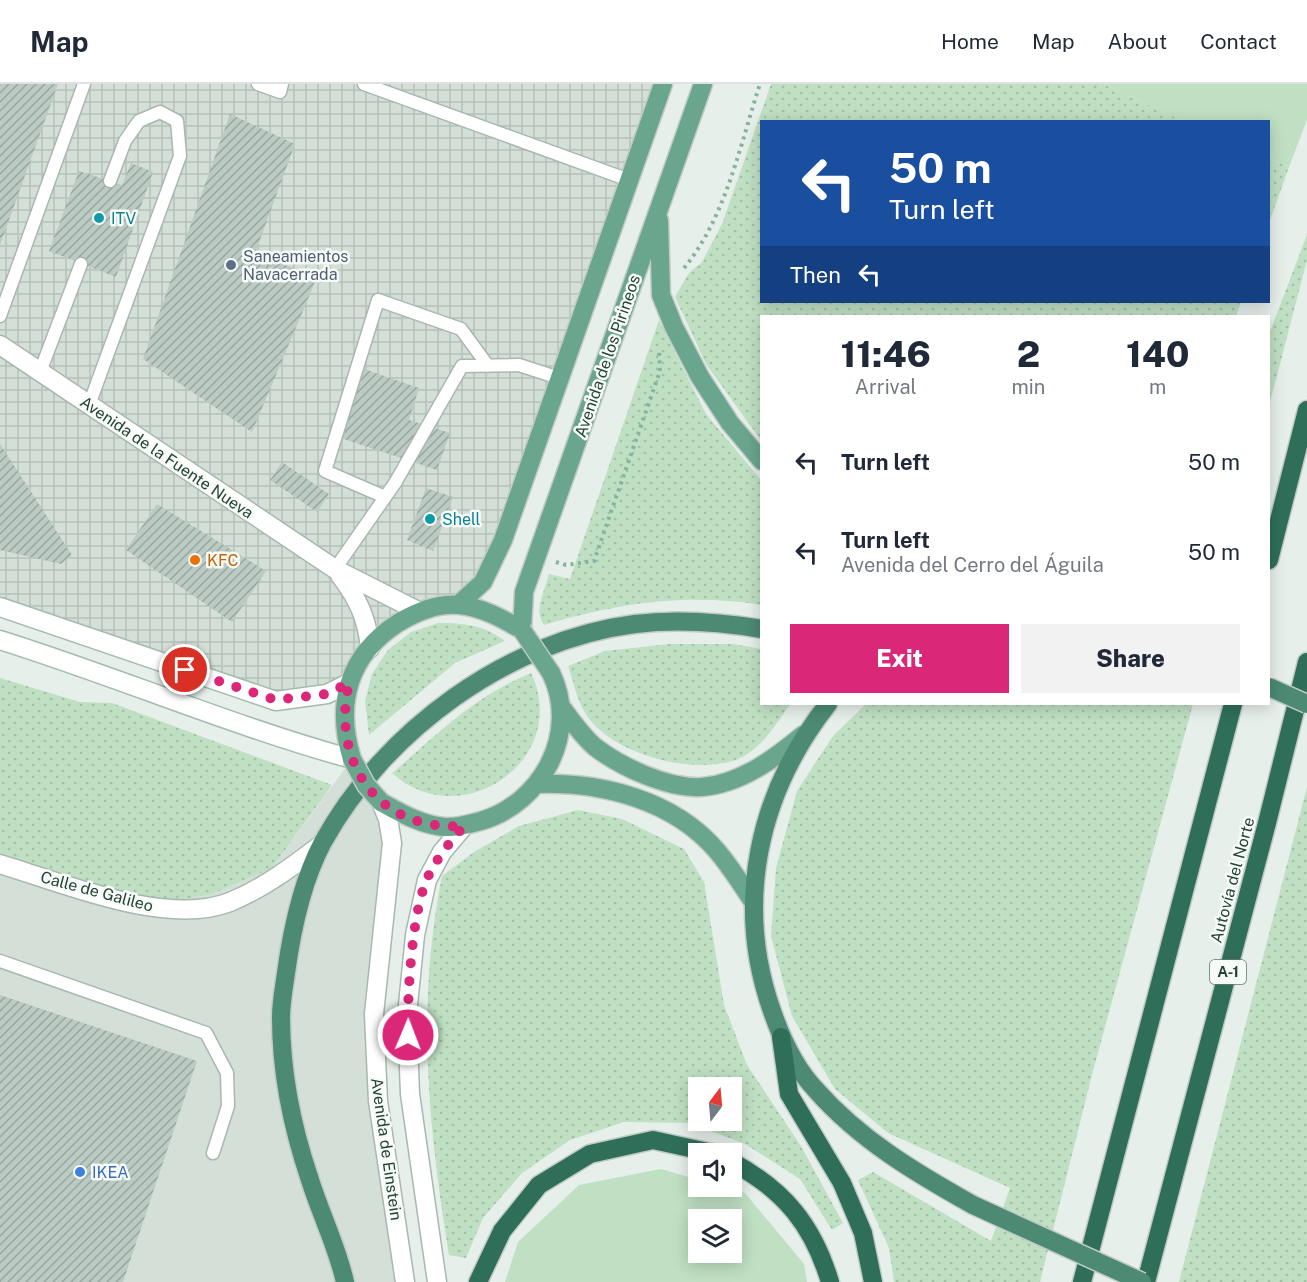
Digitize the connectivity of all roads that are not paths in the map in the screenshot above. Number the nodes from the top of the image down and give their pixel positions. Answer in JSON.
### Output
{"nodes":[{"id":1,"x":84,"y":84,"type":"edge"},
{"id":2,"x":258,"y":84,"type":"edge"},
{"id":3,"x":282,"y":84,"type":"edge"},
{"id":4,"x":364,"y":84,"type":"edge"},
{"id":5,"x":663,"y":84,"type":"edge"},
{"id":6,"x":703,"y":84,"type":"edge"},
{"id":7,"x":629,"y":180,"type":"junction"},
{"id":8,"x":110,"y":181,"type":"dead end"},
{"id":9,"x":658,"y":210,"type":"junction"},
{"id":10,"x":81,"y":264,"type":"dead end"},
{"id":11,"x":0,"y":316,"type":"edge"},
{"id":12,"x":0,"y":345,"type":"edge"},
{"id":13,"x":488,"y":366,"type":"junction"},
{"id":14,"x":40,"y":372,"type":"junction"},
{"id":15,"x":559,"y":378,"type":"junction"},
{"id":16,"x":90,"y":405,"type":"junction"},
{"id":17,"x":1307,"y":410,"type":"edge"},
{"id":18,"x":760,"y":459,"type":"edge"},
{"id":19,"x":385,"y":497,"type":"junction"},
{"id":20,"x":1270,"y":556,"type":"edge"},
{"id":21,"x":335,"y":569,"type":"junction"},
{"id":22,"x":458,"y":605,"type":"junction"},
{"id":23,"x":0,"y":607,"type":"edge"},
{"id":24,"x":418,"y":611,"type":"junction"},
{"id":25,"x":760,"y":628,"type":"edge"},
{"id":26,"x":522,"y":630,"type":"junction"},
{"id":27,"x":0,"y":640,"type":"edge"},
{"id":28,"x":370,"y":648,"type":"junction"},
{"id":29,"x":1307,"y":662,"type":"edge"},
{"id":30,"x":349,"y":683,"type":"junction"},
{"id":31,"x":1270,"y":687,"type":"edge"},
{"id":32,"x":1307,"y":704,"type":"edge"},
{"id":33,"x":827,"y":705,"type":"edge"},
{"id":34,"x":1233,"y":705,"type":"edge"},
{"id":35,"x":562,"y":708,"type":"junction"},
{"id":36,"x":803,"y":735,"type":"junction"},
{"id":37,"x":352,"y":759,"type":"junction"},
{"id":38,"x":537,"y":784,"type":"junction"},
{"id":39,"x":381,"y":802,"type":"junction"},
{"id":40,"x":464,"y":826,"type":"junction"},
{"id":41,"x":322,"y":844,"type":"junction"},
{"id":42,"x":0,"y":864,"type":"edge"},
{"id":43,"x":752,"y":900,"type":"junction"},
{"id":44,"x":0,"y":961,"type":"edge"},
{"id":45,"x":781,"y":1037,"type":"junction"},
{"id":46,"x":688,"y":1148,"type":"edge"},
{"id":47,"x":213,"y":1153,"type":"dead end"},
{"id":48,"x":742,"y":1168,"type":"edge"},
{"id":49,"x":345,"y":1282,"type":"edge"},
{"id":50,"x":405,"y":1282,"type":"edge"},
{"id":51,"x":436,"y":1282,"type":"edge"},
{"id":52,"x":478,"y":1282,"type":"edge"},
{"id":53,"x":830,"y":1282,"type":"edge"},
{"id":54,"x":873,"y":1282,"type":"edge"},
{"id":55,"x":1082,"y":1282,"type":"edge"},
{"id":56,"x":1144,"y":1282,"type":"edge"}],
"edges":[{"from":1,"to":11,"type":"lane"},
{"from":2,"to":3,"type":"lane"},
{"from":4,"to":7,"type":"lane"},
{"from":5,"to":7,"type":"main road"},
{"from":6,"to":9,"type":"main road","name":"Avenida de los Pirineos"},
{"from":7,"to":15,"type":"main road"},
{"from":8,"to":16,"type":"lane"},
{"from":9,"to":18,"type":"main road"},
{"from":9,"to":26,"type":"main road","name":"Avenida de los Pirineos"},
{"from":10,"to":14,"type":"lane"},
{"from":12,"to":14,"type":"street","name":"Avenida de la Fuente Nueva"},
{"from":13,"to":15,"type":"lane"},
{"from":13,"to":19,"type":"lane"},
{"from":13,"to":19,"type":"lane"},
{"from":14,"to":16,"type":"street","name":"Avenida de la Fuente Nueva"},
{"from":15,"to":22,"type":"main road"},
{"from":16,"to":21,"type":"street","name":"Avenida de la Fuente Nueva"},
{"from":17,"to":20,"type":"highway"},
{"from":19,"to":21,"type":"lane"},
{"from":21,"to":24,"type":"street","name":"Avenida de la Fuente Nueva"},
{"from":21,"to":28,"type":"street","name":"Avenida de la Fuente Nueva"},
{"from":22,"to":24,"type":"main road"},
{"from":22,"to":26,"type":"main road"},
{"from":23,"to":30,"type":"street"},
{"from":24,"to":28,"type":"main road"},
{"from":25,"to":41,"type":"highway"},
{"from":26,"to":35,"type":"main road","bridge":true},
{"from":27,"to":37,"type":"street"},
{"from":28,"to":30,"type":"main road"},
{"from":29,"to":56,"type":"highway","name":"Autovía del Norte","number":"A-1"},
{"from":30,"to":37,"type":"main road"},
{"from":31,"to":32,"type":"highway","bridge":true},
{"from":33,"to":36,"type":"highway"},
{"from":34,"to":55,"type":"highway"},
{"from":35,"to":36,"type":"main road"},
{"from":35,"to":38,"type":"main road"},
{"from":36,"to":43,"type":"highway"},
{"from":37,"to":39,"type":"main road","bridge":true},
{"from":38,"to":40,"type":"main road"},
{"from":38,"to":43,"type":"main road"},
{"from":39,"to":40,"type":"main road"},
{"from":39,"to":50,"type":"street","name":"Avenida de Einstein"},
{"from":40,"to":51,"type":"street","name":"Avenida de Einstein"},
{"from":41,"to":42,"type":"street","name":"Calle de Galileo"},
{"from":41,"to":49,"type":"highway"},
{"from":43,"to":45,"type":"highway"},
{"from":44,"to":47,"type":"lane"},
{"from":45,"to":54,"type":"highway"},
{"from":45,"to":56,"type":"highway","bridge":true},
{"from":46,"to":52,"type":"highway"},
{"from":48,"to":53,"type":"highway"}]}
